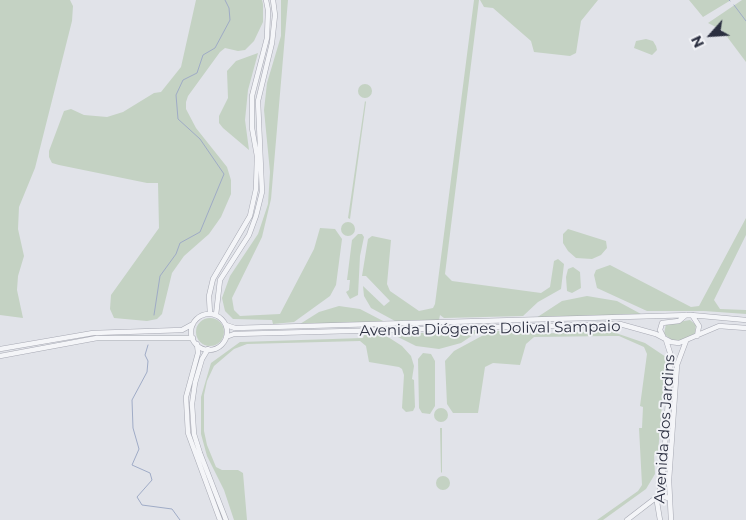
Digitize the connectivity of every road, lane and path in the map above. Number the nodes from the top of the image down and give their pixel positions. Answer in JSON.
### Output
{"nodes":[{"id":1,"x":266,"y":0,"type":"edge"},
{"id":2,"x":273,"y":0,"type":"edge"},
{"id":3,"x":210,"y":314,"type":"junction"},
{"id":4,"x":216,"y":315,"type":"junction"},
{"id":5,"x":689,"y":315,"type":"junction"},
{"id":6,"x":746,"y":320,"type":"edge"},
{"id":7,"x":194,"y":324,"type":"junction"},
{"id":8,"x":226,"y":325,"type":"junction"},
{"id":9,"x":746,"y":328,"type":"edge"},
{"id":10,"x":697,"y":336,"type":"junction"},
{"id":11,"x":226,"y":337,"type":"junction"},
{"id":12,"x":193,"y":338,"type":"junction"},
{"id":13,"x":664,"y":338,"type":"junction"},
{"id":14,"x":686,"y":341,"type":"junction"},
{"id":15,"x":197,"y":344,"type":"junction"},
{"id":16,"x":0,"y":349,"type":"edge"},
{"id":17,"x":208,"y":349,"type":"junction"},
{"id":18,"x":0,"y":356,"type":"edge"},
{"id":19,"x":659,"y":498,"type":"junction"},
{"id":20,"x":668,"y":498,"type":"junction"},
{"id":21,"x":659,"y":507,"type":"junction"},
{"id":22,"x":644,"y":508,"type":"junction"},
{"id":23,"x":671,"y":519,"type":"edge"},
{"id":24,"x":220,"y":520,"type":"edge"},
{"id":25,"x":226,"y":520,"type":"edge"},
{"id":26,"x":627,"y":520,"type":"edge"},
{"id":27,"x":660,"y":520,"type":"edge"}],
"edges":[{"from":1,"to":3,"type":"street"},
{"from":2,"to":4,"type":"street"},
{"from":3,"to":4,"type":"street"},
{"from":3,"to":7,"type":"street"},
{"from":4,"to":8,"type":"street"},
{"from":5,"to":6,"type":"street","name":"Avenida Diógenes Dolival Sampaio"},
{"from":5,"to":8,"type":"street","name":"Avenida Diógenes Dolival Sampaio"},
{"from":5,"to":10,"type":"street"},
{"from":5,"to":13,"type":"street"},
{"from":7,"to":12,"type":"street"},
{"from":7,"to":16,"type":"street"},
{"from":8,"to":11,"type":"street"},
{"from":9,"to":10,"type":"street"},
{"from":10,"to":14,"type":"street"},
{"from":11,"to":13,"type":"street","name":"Avenida Diógenes Dolival Sampaio"},
{"from":11,"to":17,"type":"street"},
{"from":12,"to":15,"type":"street"},
{"from":12,"to":18,"type":"street"},
{"from":13,"to":14,"type":"street","name":"Avenida Diógenes Dolival Sampaio"},
{"from":13,"to":19,"type":"street","name":"Avenida dos Jardins"},
{"from":14,"to":20,"type":"street","name":"Avenida dos Jardins"},
{"from":15,"to":17,"type":"street"},
{"from":15,"to":24,"type":"street"},
{"from":17,"to":25,"type":"street"},
{"from":19,"to":20,"type":"street"},
{"from":19,"to":21,"type":"street","name":"Avenida dos Jardins"},
{"from":19,"to":22,"type":"street"},
{"from":20,"to":23,"type":"street","name":"Avenida dos Jardins"},
{"from":21,"to":22,"type":"street"},
{"from":21,"to":27,"type":"street","name":"Avenida dos Jardins"},
{"from":22,"to":26,"type":"street"}]}
